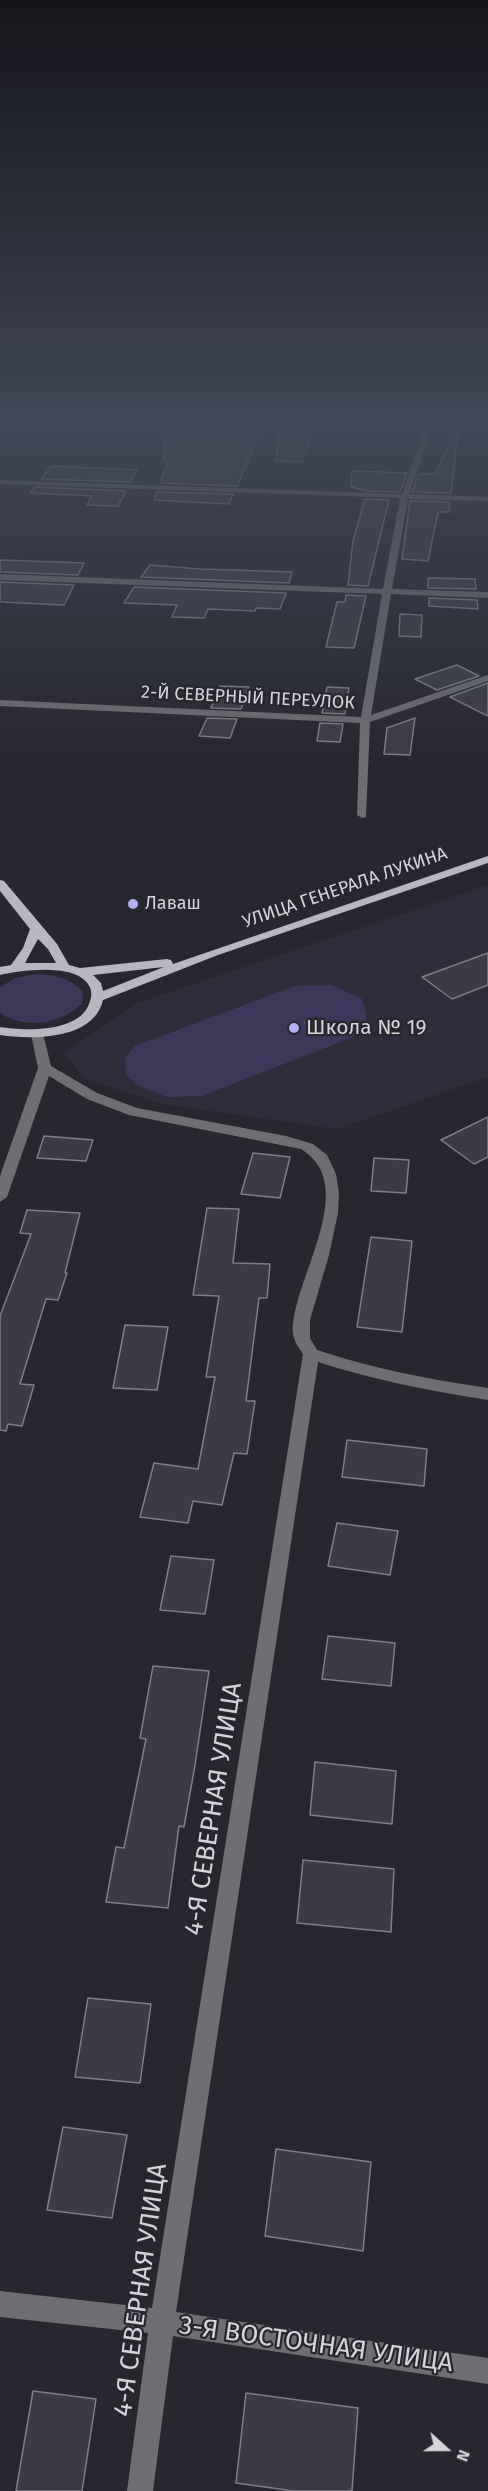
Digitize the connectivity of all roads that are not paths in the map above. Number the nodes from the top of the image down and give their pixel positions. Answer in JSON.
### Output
{"nodes":[{"id":1,"x":397,"y":537,"type":"edge"},
{"id":2,"x":0,"y":576,"type":"edge"},
{"id":3,"x":387,"y":592,"type":"junction"},
{"id":4,"x":488,"y":595,"type":"edge"},
{"id":5,"x":488,"y":678,"type":"edge"},
{"id":6,"x":0,"y":703,"type":"edge"},
{"id":7,"x":365,"y":720,"type":"junction"},
{"id":8,"x":362,"y":815,"type":"dead end"},
{"id":9,"x":488,"y":859,"type":"edge"},
{"id":10,"x":0,"y":883,"type":"edge"},
{"id":11,"x":36,"y":929,"type":"junction"},
{"id":12,"x":214,"y":952,"type":"junction"},
{"id":13,"x":16,"y":967,"type":"junction"},
{"id":14,"x":64,"y":967,"type":"junction"},
{"id":15,"x":0,"y":972,"type":"edge"},
{"id":16,"x":78,"y":972,"type":"junction"},
{"id":17,"x":99,"y":997,"type":"junction"},
{"id":18,"x":0,"y":1033,"type":"edge"},
{"id":19,"x":14,"y":1034,"type":"joint"},
{"id":20,"x":37,"y":1034,"type":"junction"},
{"id":21,"x":45,"y":1068,"type":"junction"},
{"id":22,"x":0,"y":1197,"type":"edge"},
{"id":23,"x":311,"y":1354,"type":"junction"},
{"id":24,"x":488,"y":1394,"type":"edge"},
{"id":25,"x":0,"y":2304,"type":"edge"},
{"id":26,"x":162,"y":2322,"type":"junction"},
{"id":27,"x":488,"y":2371,"type":"edge"},
{"id":28,"x":140,"y":2491,"type":"edge"}],
"edges":[{"from":1,"to":3,"type":"street"},
{"from":2,"to":3,"type":"street"},
{"from":3,"to":4,"type":"street"},
{"from":3,"to":7,"type":"street"},
{"from":5,"to":7,"type":"street","name":"2-Й СЕВЕРНЫЙ ПЕРЕУЛОК"},
{"from":6,"to":7,"type":"street","name":"2-Й СЕВЕРНЫЙ ПЕРЕУЛОК"},
{"from":7,"to":8,"type":"street"},
{"from":9,"to":12,"type":"main road","name":"УЛИЦА ГЕНЕРАЛА ЛУКИНА"},
{"from":10,"to":11,"type":"main road"},
{"from":11,"to":13,"type":"main road"},
{"from":11,"to":14,"type":"main road"},
{"from":12,"to":16,"type":"main road","name":"УЛИЦА ГЕНЕРАЛА ЛУКИНА"},
{"from":12,"to":17,"type":"main road","name":"УЛИЦА ГЕНЕРАЛА ЛУКИНА"},
{"from":13,"to":14,"type":"main road"},
{"from":13,"to":15,"type":"main road"},
{"from":14,"to":16,"type":"main road"},
{"from":16,"to":17,"type":"main road"},
{"from":17,"to":20,"type":"main road"},
{"from":18,"to":19,"type":"street"},
{"from":19,"to":20,"type":"main road"},
{"from":20,"to":21,"type":"street"},
{"from":21,"to":22,"type":"street"},
{"from":21,"to":23,"type":"street","name":"4-Я СЕВЕРНАЯ УЛИЦА"},
{"from":23,"to":24,"type":"street"},
{"from":23,"to":26,"type":"street","name":"4-Я СЕВЕРНАЯ УЛИЦА"},
{"from":25,"to":26,"type":"street","name":"3-Я ВОСТОЧНАЯ УЛИЦА"},
{"from":26,"to":27,"type":"street","name":"3-Я ВОСТОЧНАЯ УЛИЦА"},
{"from":26,"to":28,"type":"street","name":"4-Я СЕВЕРНАЯ УЛИЦА"}]}
